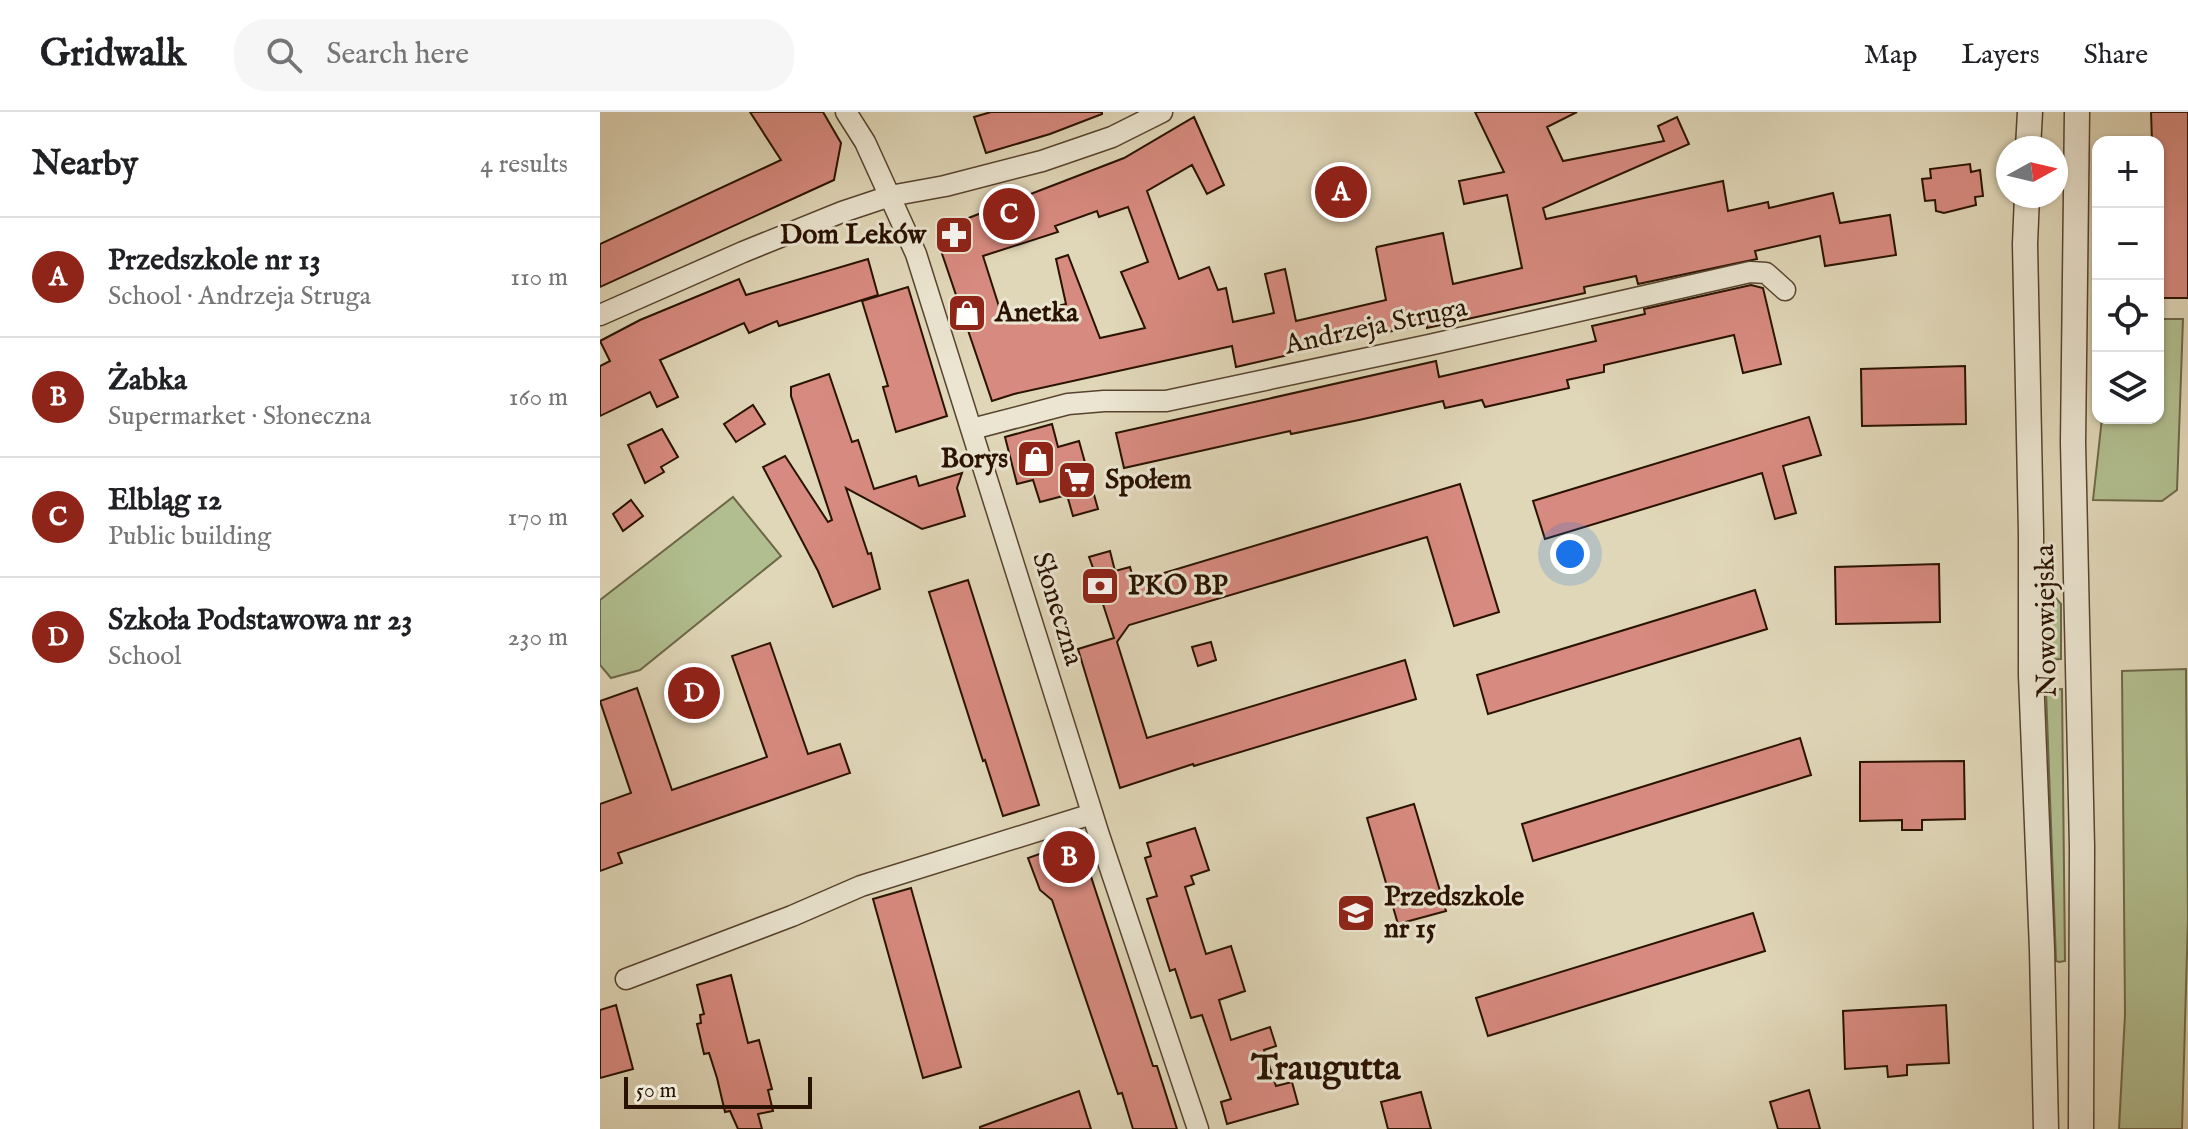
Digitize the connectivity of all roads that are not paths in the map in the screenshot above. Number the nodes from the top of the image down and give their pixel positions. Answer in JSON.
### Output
{"nodes":[{"id":1,"x":846,"y":112,"type":"edge"},
{"id":2,"x":1162,"y":112,"type":"edge"},
{"id":3,"x":2030,"y":112,"type":"edge"},
{"id":4,"x":2077,"y":112,"type":"edge"},
{"id":5,"x":2029,"y":136,"type":"edge"},
{"id":6,"x":890,"y":196,"type":"junction"},
{"id":7,"x":2026,"y":208,"type":"edge"},
{"id":8,"x":1785,"y":290,"type":"dead end"},
{"id":9,"x":600,"y":315,"type":"edge"},
{"id":10,"x":972,"y":429,"type":"junction"},
{"id":11,"x":1092,"y":814,"type":"junction"},
{"id":12,"x":626,"y":979,"type":"dead end"},
{"id":13,"x":1198,"y":1129,"type":"edge"},
{"id":14,"x":2046,"y":1129,"type":"edge"},
{"id":15,"x":2081,"y":1129,"type":"edge"}],
"edges":[{"from":1,"to":6,"type":"street","name":"Słoneczna"},
{"from":2,"to":6,"type":"street"},
{"from":3,"to":5,"type":"street"},
{"from":4,"to":15,"type":"street","name":"Nowowiejska"},
{"from":6,"to":9,"type":"street"},
{"from":6,"to":10,"type":"street","name":"Słoneczna"},
{"from":7,"to":14,"type":"street","name":"Nowowiejska"},
{"from":8,"to":10,"type":"street","name":"Andrzeja Struga"},
{"from":10,"to":11,"type":"street","name":"Słoneczna"},
{"from":11,"to":12,"type":"street"},
{"from":11,"to":13,"type":"street","name":"Słoneczna"}]}
